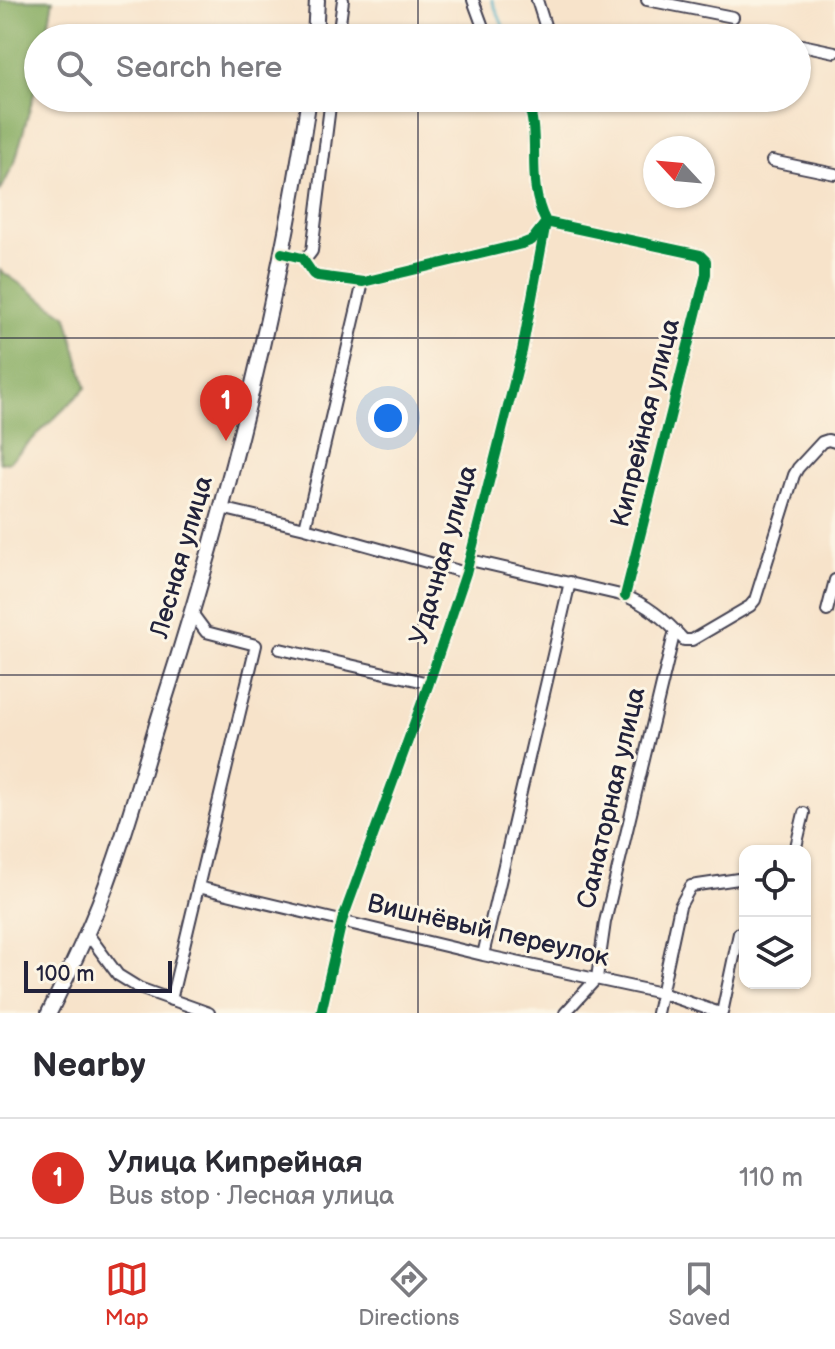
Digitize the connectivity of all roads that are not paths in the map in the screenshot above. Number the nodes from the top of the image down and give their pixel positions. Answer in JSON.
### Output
{"nodes":[{"id":1,"x":317,"y":0,"type":"edge"},
{"id":2,"x":343,"y":0,"type":"edge"},
{"id":3,"x":473,"y":0,"type":"edge"},
{"id":4,"x":537,"y":0,"type":"edge"},
{"id":5,"x":647,"y":0,"type":"edge"},
{"id":6,"x":733,"y":17,"type":"dead end"},
{"id":7,"x":316,"y":24,"type":"edge"},
{"id":8,"x":340,"y":24,"type":"edge"},
{"id":9,"x":482,"y":24,"type":"edge"},
{"id":10,"x":545,"y":24,"type":"edge"},
{"id":11,"x":811,"y":47,"type":"edge"},
{"id":12,"x":835,"y":52,"type":"edge"},
{"id":13,"x":307,"y":112,"type":"edge"},
{"id":14,"x":329,"y":112,"type":"edge"},
{"id":15,"x":531,"y":112,"type":"edge"},
{"id":16,"x":772,"y":161,"type":"dead end"},
{"id":17,"x":835,"y":174,"type":"edge"},
{"id":18,"x":546,"y":222,"type":"junction"},
{"id":19,"x":282,"y":253,"type":"junction"},
{"id":20,"x":302,"y":258,"type":"junction"},
{"id":21,"x":363,"y":282,"type":"junction"},
{"id":22,"x":835,"y":442,"type":"edge"},
{"id":23,"x":221,"y":508,"type":"junction"},
{"id":24,"x":305,"y":528,"type":"junction"},
{"id":25,"x":470,"y":560,"type":"junction"},
{"id":26,"x":466,"y":573,"type":"junction"},
{"id":27,"x":835,"y":580,"type":"edge"},
{"id":28,"x":570,"y":582,"type":"junction"},
{"id":29,"x":625,"y":596,"type":"junction"},
{"id":30,"x":827,"y":611,"type":"dead end"},
{"id":31,"x":192,"y":613,"type":"junction"},
{"id":32,"x":675,"y":630,"type":"junction"},
{"id":33,"x":280,"y":649,"type":"dead end"},
{"id":34,"x":429,"y":683,"type":"junction"},
{"id":35,"x":804,"y":813,"type":"dead end"},
{"id":36,"x":796,"y":845,"type":"edge"},
{"id":37,"x":739,"y":879,"type":"edge"},
{"id":38,"x":198,"y":887,"type":"junction"},
{"id":39,"x":342,"y":921,"type":"junction"},
{"id":40,"x":87,"y":933,"type":"junction"},
{"id":41,"x":739,"y":933,"type":"dead end"},
{"id":42,"x":483,"y":955,"type":"junction"},
{"id":43,"x":597,"y":978,"type":"junction"},
{"id":44,"x":661,"y":993,"type":"junction"},
{"id":45,"x":171,"y":1000,"type":"junction"},
{"id":46,"x":49,"y":1013,"type":"edge"},
{"id":47,"x":209,"y":1013,"type":"edge"},
{"id":48,"x":321,"y":1013,"type":"edge"},
{"id":49,"x":565,"y":1013,"type":"edge"},
{"id":50,"x":657,"y":1013,"type":"edge"},
{"id":51,"x":721,"y":1013,"type":"edge"}],
"edges":[{"from":1,"to":7,"type":"main road"},
{"from":2,"to":8,"type":"street"},
{"from":3,"to":9,"type":"street"},
{"from":4,"to":10,"type":"street"},
{"from":5,"to":6,"type":"street"},
{"from":11,"to":12,"type":"street"},
{"from":13,"to":19,"type":"main road","name":"Лесная улица"},
{"from":14,"to":20,"type":"street"},
{"from":15,"to":18,"type":"street","name":"Удачная улица"},
{"from":16,"to":17,"type":"street"},
{"from":18,"to":21,"type":"street"},
{"from":18,"to":25,"type":"street","name":"Удачная улица"},
{"from":18,"to":29,"type":"street","name":"Кипрейная улица"},
{"from":19,"to":20,"type":"street"},
{"from":19,"to":23,"type":"main road","name":"Лесная улица"},
{"from":20,"to":21,"type":"street"},
{"from":21,"to":24,"type":"street"},
{"from":22,"to":32,"type":"street"},
{"from":23,"to":24,"type":"street"},
{"from":23,"to":31,"type":"main road","name":"Лесная улица"},
{"from":24,"to":26,"type":"street"},
{"from":25,"to":26,"type":"street","name":"Удачная улица"},
{"from":25,"to":28,"type":"street"},
{"from":26,"to":34,"type":"street","name":"Удачная улица"},
{"from":27,"to":30,"type":"street"},
{"from":28,"to":29,"type":"street"},
{"from":28,"to":42,"type":"street"},
{"from":29,"to":32,"type":"street"},
{"from":31,"to":38,"type":"street"},
{"from":31,"to":40,"type":"main road","name":"Лесная улица"},
{"from":32,"to":43,"type":"street","name":"Санаторная улица"},
{"from":33,"to":34,"type":"street"},
{"from":34,"to":39,"type":"street","name":"Удачная улица"},
{"from":35,"to":36,"type":"street"},
{"from":37,"to":44,"type":"street"},
{"from":38,"to":39,"type":"street","name":"Вишнёвый переулок"},
{"from":38,"to":45,"type":"street"},
{"from":39,"to":42,"type":"street","name":"Вишнёвый переулок"},
{"from":39,"to":48,"type":"street","name":"Удачная улица"},
{"from":40,"to":45,"type":"street"},
{"from":40,"to":46,"type":"main road","name":"Лесная улица"},
{"from":41,"to":51,"type":"street"},
{"from":42,"to":43,"type":"street","name":"Вишнёвый переулок"},
{"from":43,"to":44,"type":"street","name":"Вишнёвый переулок"},
{"from":43,"to":49,"type":"street"},
{"from":44,"to":50,"type":"street"},
{"from":44,"to":51,"type":"street","name":"Вишнёвый переулок"},
{"from":45,"to":47,"type":"street"}]}
